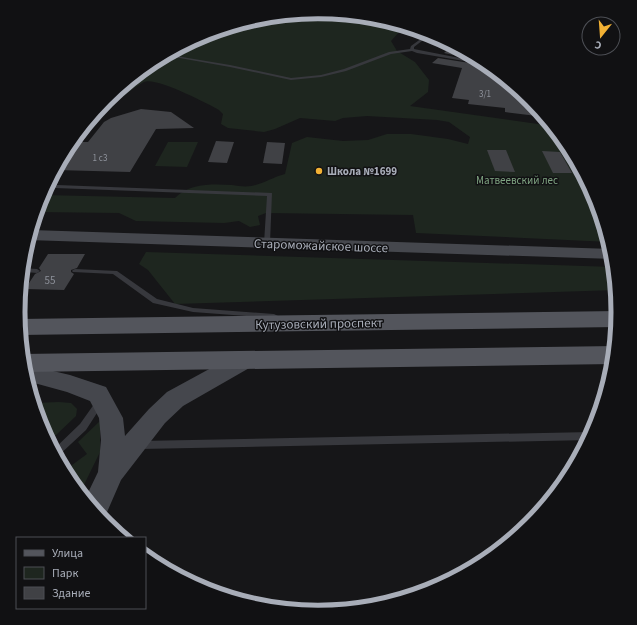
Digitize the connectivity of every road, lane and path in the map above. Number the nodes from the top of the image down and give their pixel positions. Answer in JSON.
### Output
{"nodes":[{"id":1,"x":424,"y":39,"type":"edge"},
{"id":2,"x":412,"y":50,"type":"junction"},
{"id":3,"x":176,"y":57,"type":"dead end"},
{"id":4,"x":471,"y":61,"type":"edge"},
{"id":5,"x":57,"y":187,"type":"dead end"},
{"id":6,"x":36,"y":235,"type":"edge"},
{"id":7,"x":267,"y":243,"type":"junction"},
{"id":8,"x":606,"y":254,"type":"edge"},
{"id":9,"x":29,"y":270,"type":"edge"},
{"id":10,"x":37,"y":270,"type":"dead end"},
{"id":11,"x":75,"y":271,"type":"dead end"},
{"id":12,"x":612,"y":319,"type":"edge"},
{"id":13,"x":350,"y":322,"type":"junction"},
{"id":14,"x":26,"y":328,"type":"edge"},
{"id":15,"x":608,"y":355,"type":"edge"},
{"id":16,"x":243,"y":361,"type":"junction"},
{"id":17,"x":30,"y":363,"type":"edge"},
{"id":18,"x":32,"y":374,"type":"edge"},
{"id":19,"x":101,"y":400,"type":"junction"},
{"id":20,"x":585,"y":436,"type":"edge"},
{"id":21,"x":132,"y":445,"type":"junction"},
{"id":22,"x":59,"y":449,"type":"edge"},
{"id":23,"x":111,"y":472,"type":"junction"},
{"id":24,"x":97,"y":504,"type":"edge"}],
"edges":[{"from":1,"to":2,"type":"lane"},
{"from":2,"to":3,"type":"lane"},
{"from":2,"to":4,"type":"lane"},
{"from":5,"to":7,"type":"lane"},
{"from":6,"to":7,"type":"main road","name":"Староможайское шоссе"},
{"from":7,"to":8,"type":"main road","name":"Староможайское шоссе"},
{"from":9,"to":10,"type":"lane"},
{"from":11,"to":13,"type":"lane"},
{"from":12,"to":13,"type":"main road","name":"Кутузовский проспект"},
{"from":13,"to":14,"type":"main road","name":"Кутузовский проспект"},
{"from":15,"to":16,"type":"main road"},
{"from":16,"to":17,"type":"main road"},
{"from":16,"to":21,"type":"main road"},
{"from":18,"to":19,"type":"main road"},
{"from":19,"to":22,"type":"lane"},
{"from":19,"to":23,"type":"main road"},
{"from":20,"to":21,"type":"lane"},
{"from":21,"to":23,"type":"main road"},
{"from":23,"to":24,"type":"main road"}]}
